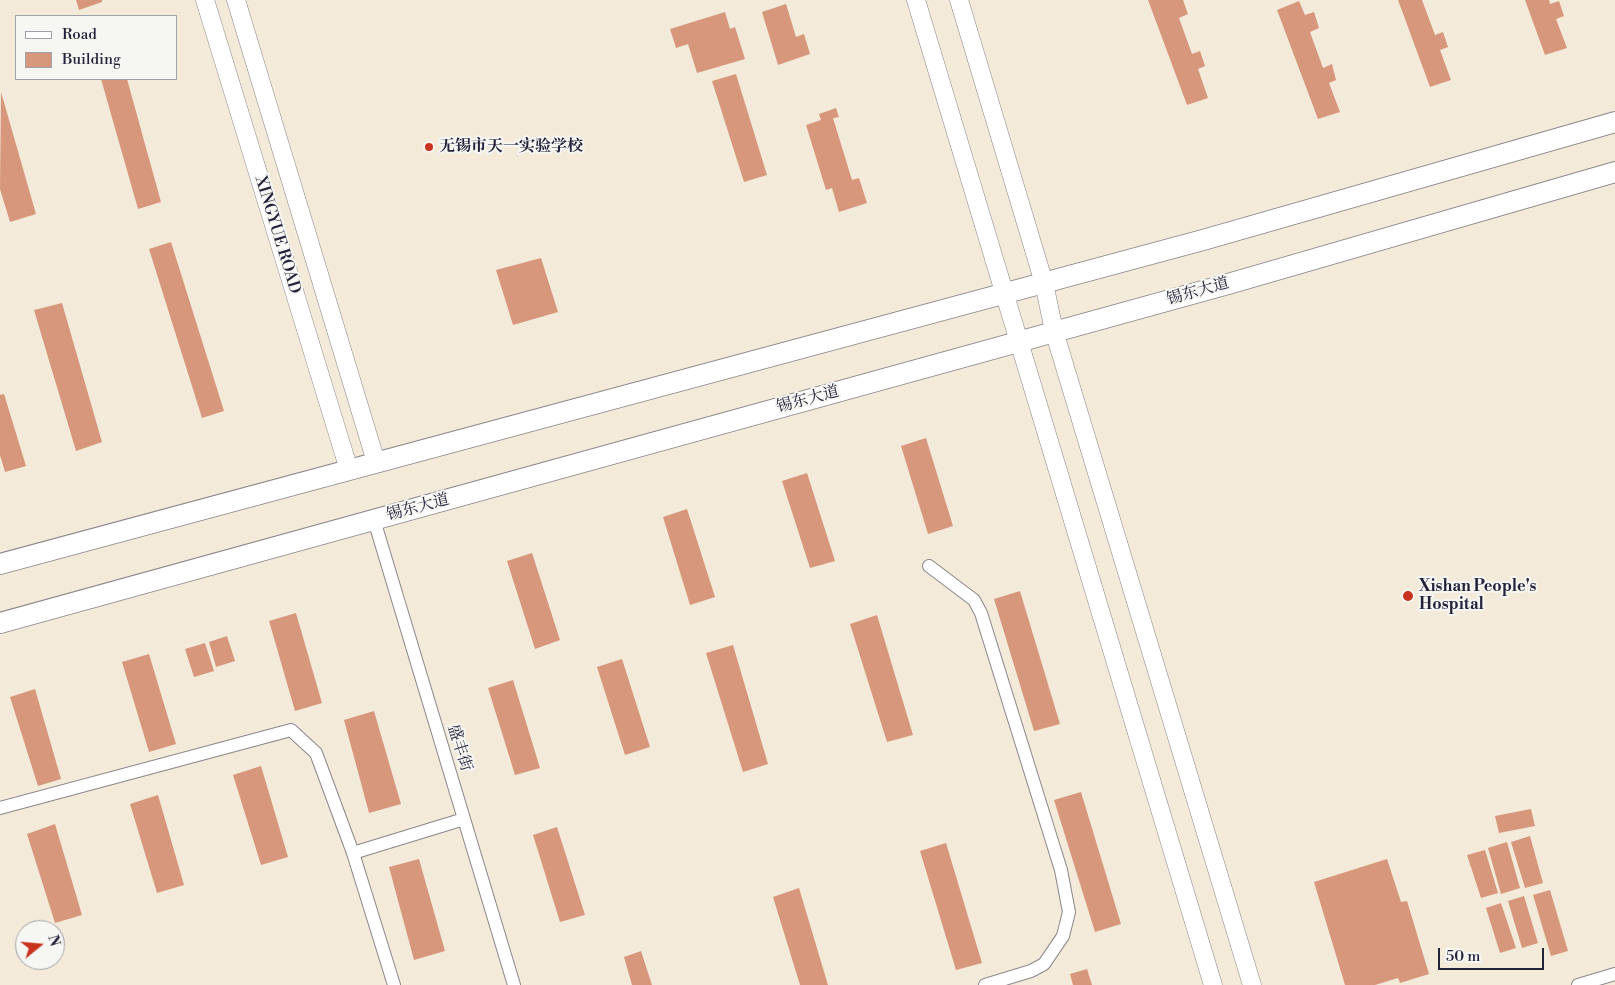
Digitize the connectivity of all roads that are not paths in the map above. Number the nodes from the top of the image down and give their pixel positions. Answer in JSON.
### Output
{"nodes":[{"id":1,"x":205,"y":0,"type":"edge"},
{"id":2,"x":236,"y":0,"type":"edge"},
{"id":3,"x":916,"y":0,"type":"edge"},
{"id":4,"x":959,"y":0,"type":"edge"},
{"id":5,"x":1615,"y":122,"type":"edge"},
{"id":6,"x":1615,"y":172,"type":"edge"},
{"id":7,"x":1044,"y":283,"type":"junction"},
{"id":8,"x":1005,"y":293,"type":"junction"},
{"id":9,"x":1054,"y":331,"type":"junction"},
{"id":10,"x":1019,"y":341,"type":"junction"},
{"id":11,"x":376,"y":462,"type":"junction"},
{"id":12,"x":349,"y":470,"type":"junction"},
{"id":13,"x":374,"y":520,"type":"junction"},
{"id":14,"x":0,"y":564,"type":"edge"},
{"id":15,"x":929,"y":566,"type":"dead end"},
{"id":16,"x":0,"y":623,"type":"edge"},
{"id":17,"x":0,"y":808,"type":"edge"},
{"id":18,"x":464,"y":819,"type":"junction"},
{"id":19,"x":353,"y":853,"type":"junction"},
{"id":20,"x":1615,"y":974,"type":"edge"},
{"id":21,"x":394,"y":985,"type":"edge"},
{"id":22,"x":514,"y":985,"type":"edge"},
{"id":23,"x":985,"y":985,"type":"edge"},
{"id":24,"x":1213,"y":985,"type":"edge"},
{"id":25,"x":1252,"y":985,"type":"edge"},
{"id":26,"x":1578,"y":985,"type":"edge"}],
"edges":[{"from":1,"to":12,"type":"main road","name":"XINGYUE ROAD"},
{"from":2,"to":11,"type":"main road","name":"XINGYUE ROAD"},
{"from":3,"to":8,"type":"main road"},
{"from":4,"to":7,"type":"main road"},
{"from":5,"to":7,"type":"main road"},
{"from":6,"to":9,"type":"main road","name":"锡东大道"},
{"from":7,"to":8,"type":"main road"},
{"from":7,"to":9,"type":"main road"},
{"from":8,"to":10,"type":"main road"},
{"from":8,"to":11,"type":"main road"},
{"from":9,"to":10,"type":"main road","name":"锡东大道"},
{"from":9,"to":25,"type":"main road"},
{"from":10,"to":13,"type":"main road","name":"锡东大道"},
{"from":10,"to":24,"type":"main road"},
{"from":11,"to":12,"type":"main road"},
{"from":12,"to":14,"type":"main road"},
{"from":13,"to":16,"type":"main road","name":"锡东大道"},
{"from":13,"to":18,"type":"street","name":"盛丰街"},
{"from":15,"to":23,"type":"street"},
{"from":17,"to":19,"type":"street"},
{"from":18,"to":19,"type":"street"},
{"from":18,"to":22,"type":"street","name":"盛丰街"},
{"from":19,"to":21,"type":"street"},
{"from":20,"to":26,"type":"street"}]}
